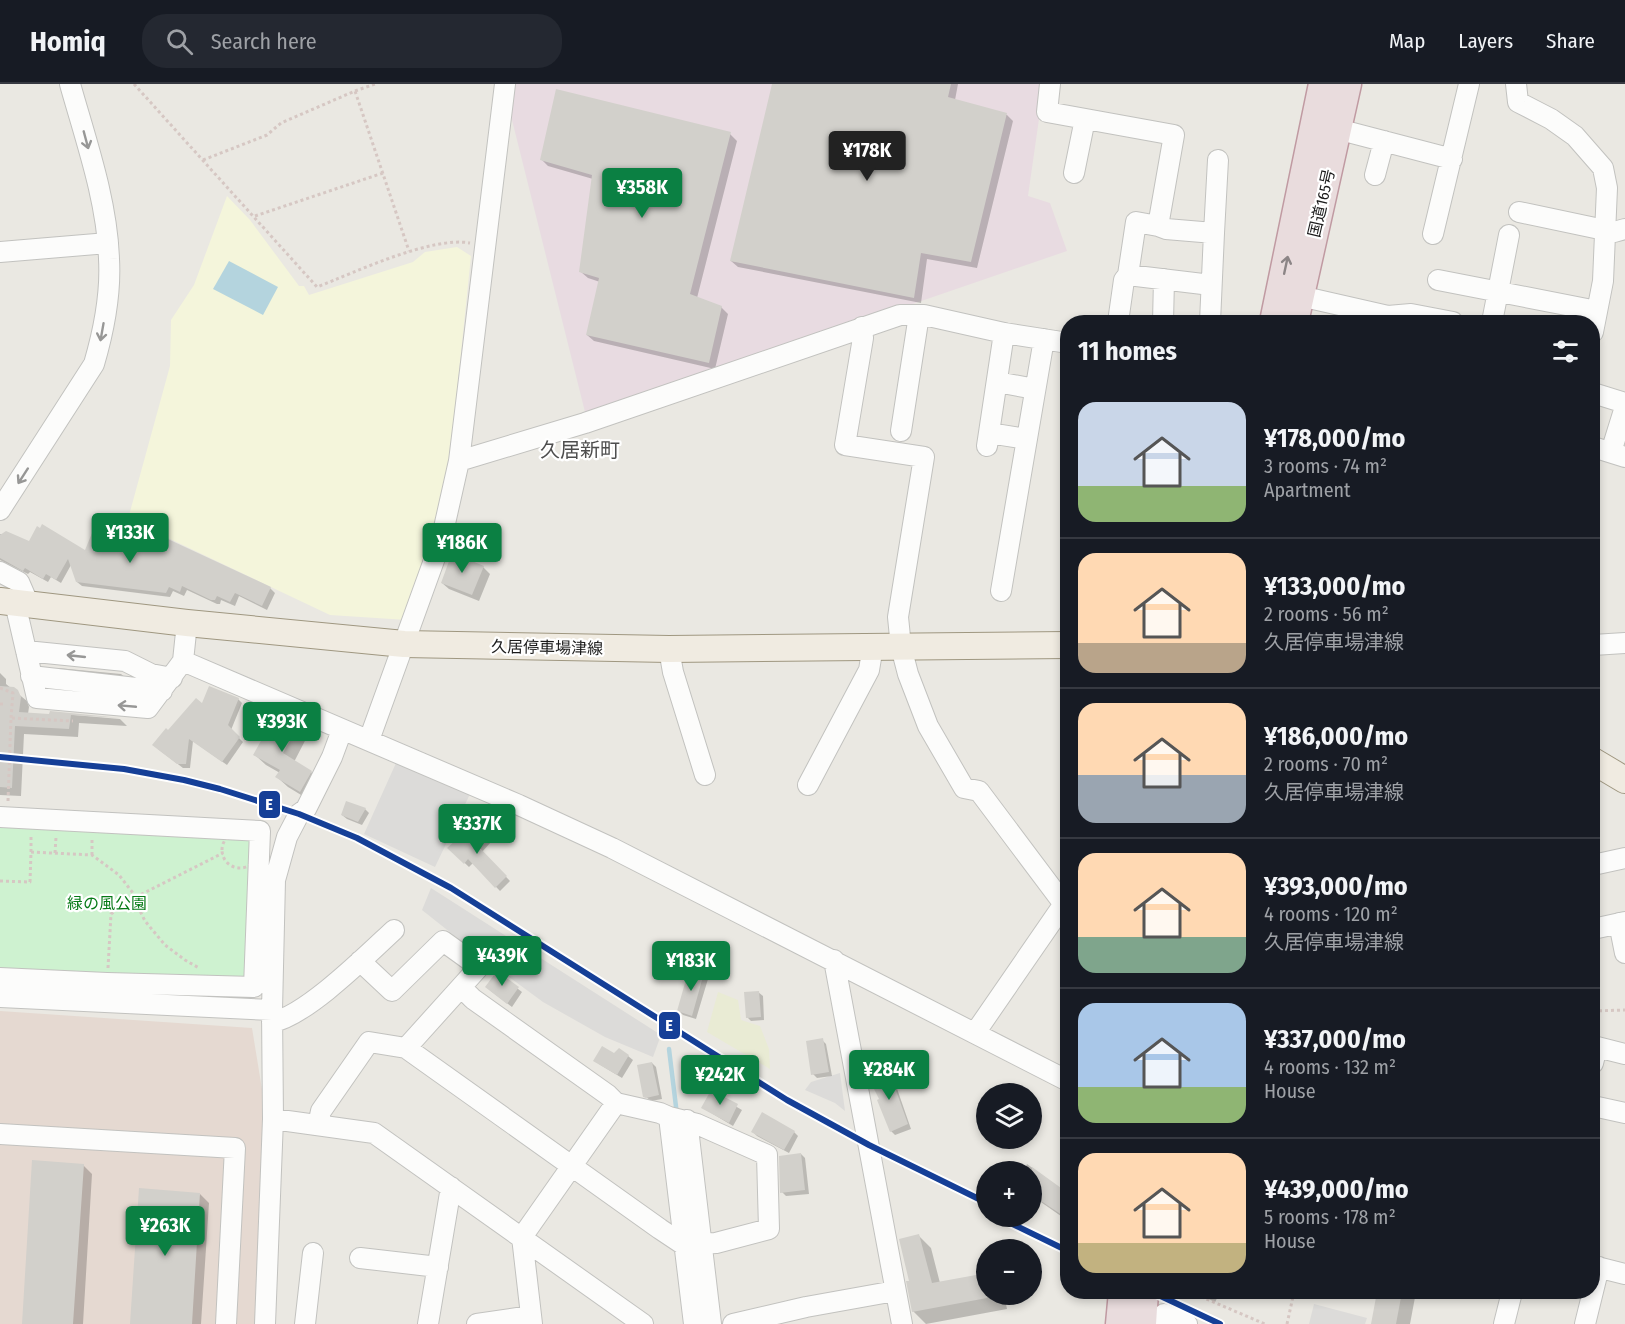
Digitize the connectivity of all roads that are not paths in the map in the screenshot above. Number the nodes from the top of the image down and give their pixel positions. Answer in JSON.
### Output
{"nodes":[{"id":1,"x":70,"y":84,"type":"edge"},
{"id":2,"x":505,"y":84,"type":"edge"},
{"id":3,"x":1050,"y":84,"type":"edge"},
{"id":4,"x":1323,"y":84,"type":"edge"},
{"id":5,"x":1347,"y":84,"type":"edge"},
{"id":6,"x":1469,"y":84,"type":"edge"},
{"id":7,"x":1516,"y":84,"type":"edge"},
{"id":8,"x":1085,"y":119,"type":"junction"},
{"id":9,"x":1337,"y":129,"type":"junction"},
{"id":10,"x":1384,"y":141,"type":"junction"},
{"id":11,"x":1452,"y":159,"type":"junction"},
{"id":12,"x":1218,"y":160,"type":"dead end"},
{"id":13,"x":1074,"y":173,"type":"dead end"},
{"id":14,"x":1375,"y":175,"type":"dead end"},
{"id":15,"x":1519,"y":212,"type":"dead end"},
{"id":16,"x":1158,"y":226,"type":"junction"},
{"id":17,"x":1625,"y":229,"type":"edge"},
{"id":18,"x":1605,"y":230,"type":"junction"},
{"id":19,"x":1214,"y":233,"type":"junction"},
{"id":20,"x":1433,"y":234,"type":"dead end"},
{"id":21,"x":1509,"y":235,"type":"dead end"},
{"id":22,"x":108,"y":243,"type":"junction"},
{"id":23,"x":0,"y":252,"type":"edge"},
{"id":24,"x":1128,"y":275,"type":"junction"},
{"id":25,"x":1164,"y":279,"type":"junction"},
{"id":26,"x":1438,"y":280,"type":"dead end"},
{"id":27,"x":1211,"y":285,"type":"junction"},
{"id":28,"x":1498,"y":292,"type":"junction"},
{"id":29,"x":1297,"y":309,"type":"edge"},
{"id":30,"x":1597,"y":311,"type":"junction"},
{"id":31,"x":919,"y":315,"type":"junction"},
{"id":32,"x":1119,"y":315,"type":"edge"},
{"id":33,"x":1164,"y":315,"type":"edge"},
{"id":34,"x":1210,"y":315,"type":"edge"},
{"id":35,"x":1275,"y":315,"type":"edge"},
{"id":36,"x":1375,"y":315,"type":"edge"},
{"id":37,"x":1400,"y":315,"type":"edge"},
{"id":38,"x":1416,"y":315,"type":"edge"},
{"id":39,"x":1493,"y":315,"type":"edge"},
{"id":40,"x":1596,"y":315,"type":"edge"},
{"id":41,"x":862,"y":327,"type":"junction"},
{"id":42,"x":1004,"y":333,"type":"junction"},
{"id":43,"x":1044,"y":339,"type":"junction"},
{"id":44,"x":1060,"y":342,"type":"edge"},
{"id":45,"x":997,"y":382,"type":"junction"},
{"id":46,"x":1035,"y":389,"type":"junction"},
{"id":47,"x":1600,"y":396,"type":"edge"},
{"id":48,"x":1625,"y":405,"type":"edge"},
{"id":49,"x":901,"y":431,"type":"dead end"},
{"id":50,"x":1027,"y":439,"type":"junction"},
{"id":51,"x":1610,"y":452,"type":"edge"},
{"id":52,"x":459,"y":461,"type":"junction"},
{"id":53,"x":0,"y":510,"type":"edge"},
{"id":54,"x":0,"y":572,"type":"edge"},
{"id":55,"x":1001,"y":591,"type":"dead end"},
{"id":56,"x":15,"y":603,"type":"edge"},
{"id":57,"x":187,"y":623,"type":"junction"},
{"id":58,"x":404,"y":644,"type":"junction"},
{"id":59,"x":1625,"y":644,"type":"edge"},
{"id":60,"x":1060,"y":645,"type":"edge"},
{"id":61,"x":1600,"y":645,"type":"edge"},
{"id":62,"x":873,"y":646,"type":"junction"},
{"id":63,"x":901,"y":647,"type":"junction"},
{"id":64,"x":669,"y":649,"type":"junction"},
{"id":65,"x":26,"y":651,"type":"junction"},
{"id":66,"x":183,"y":661,"type":"junction"},
{"id":67,"x":167,"y":684,"type":"junction"},
{"id":68,"x":342,"y":730,"type":"junction"},
{"id":69,"x":369,"y":740,"type":"junction"},
{"id":70,"x":1600,"y":765,"type":"edge"},
{"id":71,"x":705,"y":775,"type":"dead end"},
{"id":72,"x":1624,"y":777,"type":"edge"},
{"id":73,"x":808,"y":785,"type":"dead end"},
{"id":74,"x":4,"y":810,"type":"edge"},
{"id":75,"x":1625,"y":858,"type":"edge"},
{"id":76,"x":1600,"y":863,"type":"edge"},
{"id":77,"x":1060,"y":895,"type":"edge"},
{"id":78,"x":1060,"y":909,"type":"edge"},
{"id":79,"x":1622,"y":923,"type":"edge"},
{"id":80,"x":1600,"y":928,"type":"edge"},
{"id":81,"x":394,"y":930,"type":"dead end"},
{"id":82,"x":1625,"y":953,"type":"edge"},
{"id":83,"x":834,"y":960,"type":"junction"},
{"id":84,"x":360,"y":961,"type":"junction"},
{"id":85,"x":0,"y":978,"type":"edge"},
{"id":86,"x":461,"y":987,"type":"junction"},
{"id":87,"x":0,"y":997,"type":"edge"},
{"id":88,"x":272,"y":1016,"type":"junction"},
{"id":89,"x":975,"y":1033,"type":"junction"},
{"id":90,"x":406,"y":1048,"type":"junction"},
{"id":91,"x":1600,"y":1048,"type":"edge"},
{"id":92,"x":1625,"y":1054,"type":"edge"},
{"id":93,"x":1060,"y":1077,"type":"edge"},
{"id":94,"x":616,"y":1103,"type":"junction"},
{"id":95,"x":1600,"y":1108,"type":"edge"},
{"id":96,"x":1625,"y":1113,"type":"edge"},
{"id":97,"x":273,"y":1119,"type":"junction"},
{"id":98,"x":677,"y":1119,"type":"junction"},
{"id":99,"x":318,"y":1125,"type":"junction"},
{"id":100,"x":0,"y":1134,"type":"edge"},
{"id":101,"x":571,"y":1166,"type":"junction"},
{"id":102,"x":451,"y":1187,"type":"junction"},
{"id":103,"x":522,"y":1237,"type":"junction"},
{"id":104,"x":693,"y":1245,"type":"junction"},
{"id":105,"x":313,"y":1253,"type":"dead end"},
{"id":106,"x":360,"y":1258,"type":"dead end"},
{"id":107,"x":438,"y":1267,"type":"junction"},
{"id":108,"x":1600,"y":1267,"type":"edge"},
{"id":109,"x":1625,"y":1274,"type":"edge"},
{"id":110,"x":895,"y":1291,"type":"junction"},
{"id":111,"x":1122,"y":1299,"type":"edge"},
{"id":112,"x":1144,"y":1299,"type":"edge"},
{"id":113,"x":1510,"y":1299,"type":"edge"},
{"id":114,"x":1590,"y":1299,"type":"edge"},
{"id":115,"x":807,"y":1316,"type":"edge"},
{"id":116,"x":531,"y":1320,"type":"edge"},
{"id":117,"x":226,"y":1324,"type":"edge"},
{"id":118,"x":265,"y":1324,"type":"edge"},
{"id":119,"x":306,"y":1324,"type":"edge"},
{"id":120,"x":428,"y":1324,"type":"edge"},
{"id":121,"x":477,"y":1324,"type":"edge"},
{"id":122,"x":643,"y":1324,"type":"edge"},
{"id":123,"x":694,"y":1324,"type":"edge"},
{"id":124,"x":711,"y":1324,"type":"edge"},
{"id":125,"x":733,"y":1324,"type":"edge"},
{"id":126,"x":902,"y":1324,"type":"edge"},
{"id":127,"x":1120,"y":1324,"type":"edge"},
{"id":128,"x":1142,"y":1324,"type":"edge"},
{"id":129,"x":1164,"y":1324,"type":"edge"},
{"id":130,"x":1187,"y":1324,"type":"edge"},
{"id":131,"x":1504,"y":1324,"type":"edge"},
{"id":132,"x":1586,"y":1324,"type":"edge"}],
"edges":[{"from":1,"to":22,"type":"street","one_way":true},
{"from":2,"to":52,"type":"street"},
{"from":3,"to":8,"type":"street"},
{"from":35,"to":4,"type":"highway","name":"国道165号","one_way":true},
{"from":5,"to":9,"type":"highway","name":"国道165号"},
{"from":6,"to":11,"type":"street"},
{"from":7,"to":18,"type":"street"},
{"from":8,"to":13,"type":"street"},
{"from":8,"to":16,"type":"street"},
{"from":9,"to":10,"type":"street"},
{"from":9,"to":29,"type":"highway","name":"国道165号"},
{"from":10,"to":11,"type":"street"},
{"from":10,"to":14,"type":"street"},
{"from":11,"to":20,"type":"street"},
{"from":12,"to":19,"type":"street"},
{"from":15,"to":18,"type":"street"},
{"from":16,"to":19,"type":"street"},
{"from":16,"to":24,"type":"street"},
{"from":17,"to":18,"type":"street"},
{"from":18,"to":30,"type":"street"},
{"from":19,"to":27,"type":"street"},
{"from":21,"to":28,"type":"street"},
{"from":22,"to":23,"type":"street"},
{"from":22,"to":53,"type":"street","one_way":true},
{"from":24,"to":25,"type":"street"},
{"from":24,"to":32,"type":"street"},
{"from":25,"to":27,"type":"street"},
{"from":25,"to":33,"type":"street"},
{"from":26,"to":28,"type":"street"},
{"from":27,"to":34,"type":"street"},
{"from":28,"to":30,"type":"street"},
{"from":28,"to":39,"type":"street"},
{"from":29,"to":36,"type":"street"},
{"from":30,"to":40,"type":"street"},
{"from":31,"to":41,"type":"street"},
{"from":31,"to":42,"type":"street"},
{"from":31,"to":49,"type":"street"},
{"from":37,"to":38,"type":"street"},
{"from":41,"to":52,"type":"street"},
{"from":41,"to":63,"type":"street"},
{"from":42,"to":43,"type":"street"},
{"from":42,"to":45,"type":"street"},
{"from":43,"to":44,"type":"street"},
{"from":43,"to":46,"type":"street"},
{"from":45,"to":46,"type":"street"},
{"from":45,"to":50,"type":"street"},
{"from":46,"to":50,"type":"street"},
{"from":47,"to":48,"type":"street"},
{"from":48,"to":51,"type":"street"},
{"from":50,"to":55,"type":"street"},
{"from":52,"to":58,"type":"street"},
{"from":54,"to":56,"type":"street"},
{"from":56,"to":57,"type":"main road","name":"久居停車場津線"},
{"from":56,"to":65,"type":"street"},
{"from":57,"to":58,"type":"main road","name":"久居停車場津線"},
{"from":57,"to":66,"type":"street"},
{"from":58,"to":64,"type":"main road","name":"久居停車場津線"},
{"from":58,"to":69,"type":"street"},
{"from":59,"to":61,"type":"street"},
{"from":60,"to":63,"type":"main road","name":"久居停車場津線"},
{"from":62,"to":63,"type":"main road","name":"久居停車場津線"},
{"from":62,"to":64,"type":"main road","name":"久居停車場津線"},
{"from":62,"to":73,"type":"street"},
{"from":63,"to":77,"type":"street"},
{"from":64,"to":71,"type":"street"},
{"from":67,"to":65,"type":"street","one_way":true},
{"from":67,"to":65,"type":"street","one_way":true},
{"from":66,"to":67,"type":"street"},
{"from":66,"to":68,"type":"street"},
{"from":68,"to":69,"type":"street"},
{"from":68,"to":88,"type":"street"},
{"from":69,"to":83,"type":"street"},
{"from":70,"to":72,"type":"main road"},
{"from":74,"to":85,"type":"street"},
{"from":75,"to":76,"type":"street"},
{"from":78,"to":89,"type":"street"},
{"from":79,"to":80,"type":"street"},
{"from":79,"to":82,"type":"street"},
{"from":81,"to":84,"type":"street"},
{"from":83,"to":89,"type":"street"},
{"from":83,"to":110,"type":"street"},
{"from":84,"to":86,"type":"street"},
{"from":84,"to":88,"type":"street"},
{"from":86,"to":90,"type":"street"},
{"from":86,"to":94,"type":"street"},
{"from":87,"to":88,"type":"street"},
{"from":88,"to":97,"type":"street"},
{"from":89,"to":93,"type":"street"},
{"from":90,"to":99,"type":"street"},
{"from":90,"to":101,"type":"street"},
{"from":91,"to":92,"type":"street"},
{"from":94,"to":98,"type":"street"},
{"from":94,"to":101,"type":"street"},
{"from":95,"to":96,"type":"street"},
{"from":97,"to":99,"type":"street"},
{"from":97,"to":118,"type":"street"},
{"from":98,"to":104,"type":"street"},
{"from":98,"to":104,"type":"street"},
{"from":99,"to":102,"type":"street"},
{"from":100,"to":117,"type":"street"},
{"from":101,"to":103,"type":"street"},
{"from":101,"to":104,"type":"street"},
{"from":102,"to":103,"type":"street"},
{"from":102,"to":107,"type":"street"},
{"from":103,"to":116,"type":"street"},
{"from":103,"to":122,"type":"street"},
{"from":104,"to":123,"type":"street"},
{"from":104,"to":124,"type":"street"},
{"from":105,"to":119,"type":"street"},
{"from":106,"to":107,"type":"street"},
{"from":107,"to":120,"type":"street"},
{"from":108,"to":109,"type":"street"},
{"from":110,"to":115,"type":"street"},
{"from":110,"to":126,"type":"street"},
{"from":111,"to":127,"type":"highway"},
{"from":112,"to":128,"type":"highway"},
{"from":113,"to":131,"type":"street"},
{"from":114,"to":132,"type":"street"},
{"from":115,"to":125,"type":"street"},
{"from":116,"to":121,"type":"street"},
{"from":129,"to":130,"type":"street"}]}
